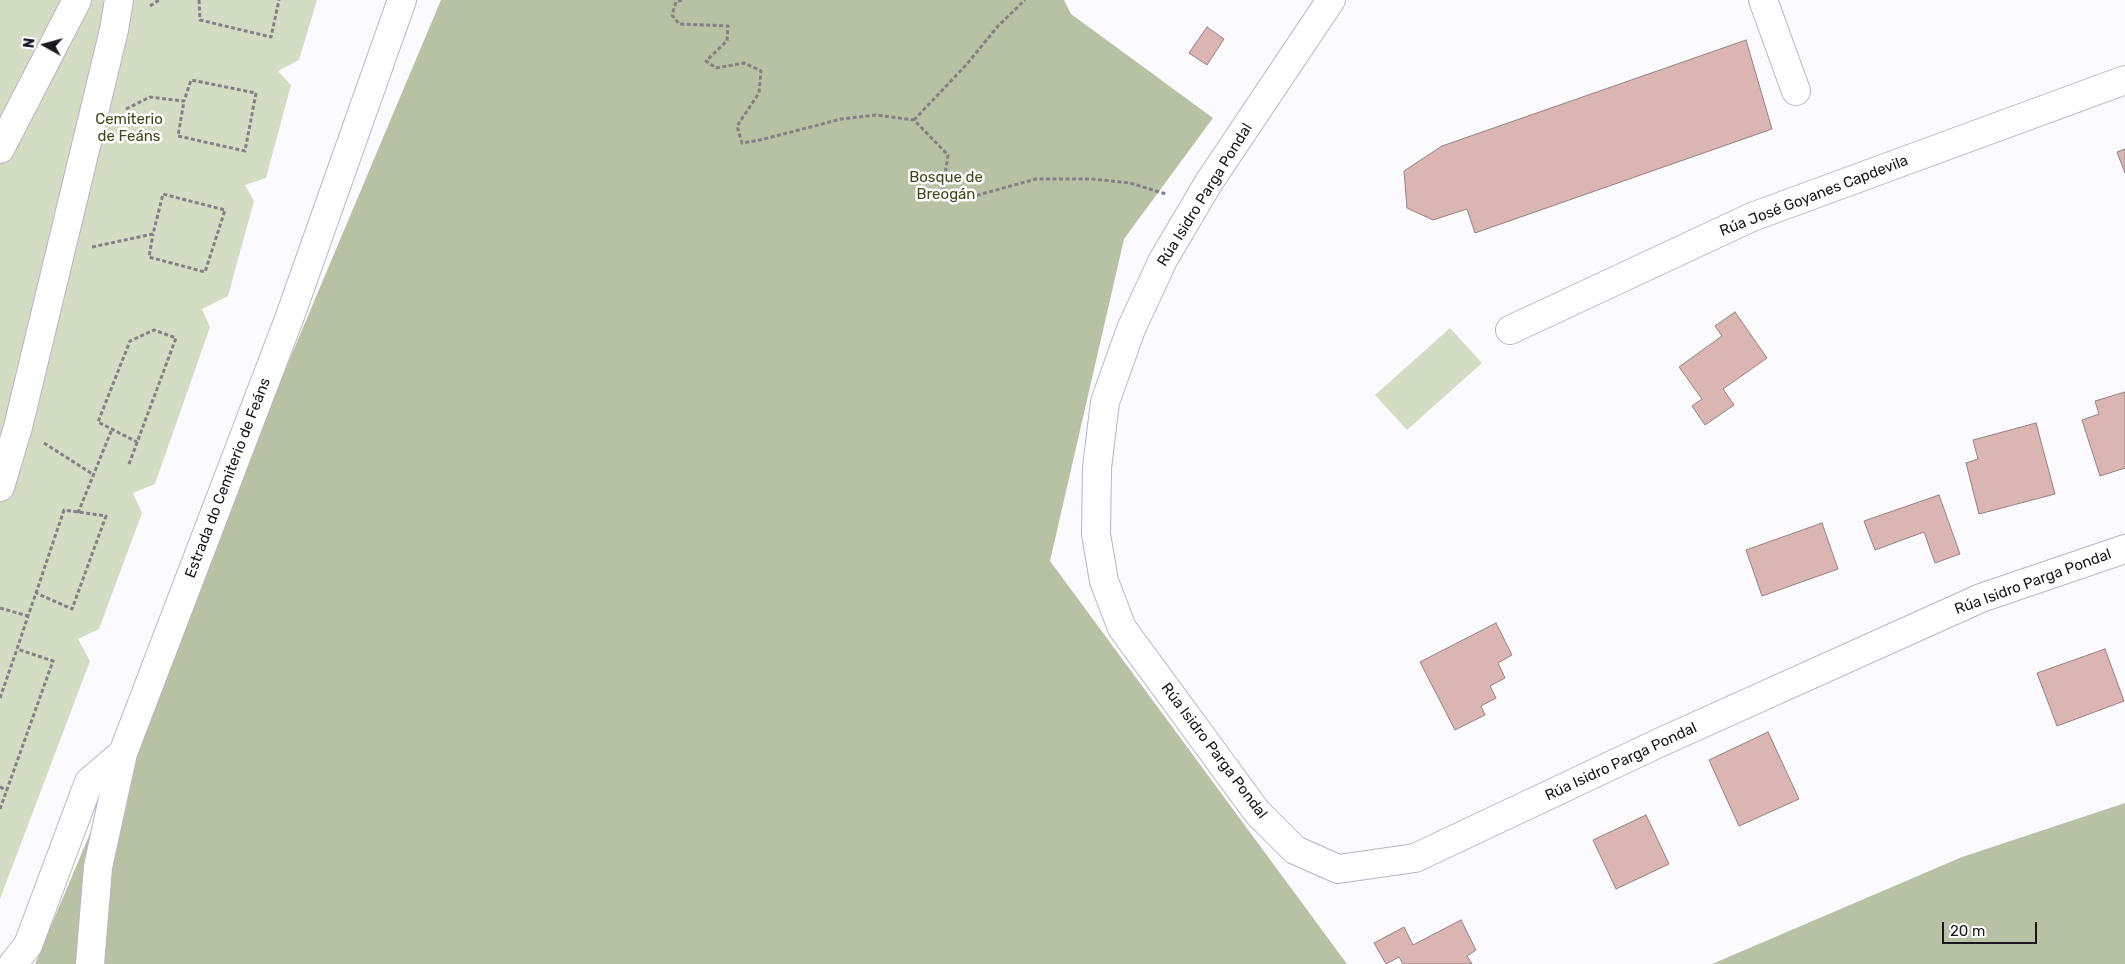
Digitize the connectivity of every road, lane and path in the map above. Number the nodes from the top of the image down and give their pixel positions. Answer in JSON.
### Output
{"nodes":[{"id":1,"x":77,"y":0,"type":"edge"},
{"id":2,"x":118,"y":0,"type":"edge"},
{"id":3,"x":199,"y":0,"type":"edge"},
{"id":4,"x":279,"y":0,"type":"edge"},
{"id":5,"x":402,"y":0,"type":"edge"},
{"id":6,"x":682,"y":0,"type":"edge"},
{"id":7,"x":1025,"y":0,"type":"edge"},
{"id":8,"x":1332,"y":0,"type":"edge"},
{"id":9,"x":1762,"y":0,"type":"edge"},
{"id":10,"x":2125,"y":80,"type":"edge"},
{"id":11,"x":1796,"y":91,"type":"dead end"},
{"id":12,"x":184,"y":101,"type":"junction"},
{"id":13,"x":914,"y":120,"type":"junction"},
{"id":14,"x":92,"y":125,"type":"junction"},
{"id":15,"x":0,"y":148,"type":"edge"},
{"id":16,"x":1195,"y":205,"type":"junction"},
{"id":17,"x":153,"y":234,"type":"junction"},
{"id":18,"x":60,"y":254,"type":"junction"},
{"id":19,"x":1510,"y":330,"type":"dead end"},
{"id":20,"x":18,"y":427,"type":"junction"},
{"id":21,"x":112,"y":429,"type":"junction"},
{"id":22,"x":137,"y":442,"type":"junction"},
{"id":23,"x":129,"y":464,"type":"dead end"},
{"id":24,"x":94,"y":475,"type":"junction"},
{"id":25,"x":0,"y":486,"type":"edge"},
{"id":26,"x":78,"y":513,"type":"junction"},
{"id":27,"x":2125,"y":549,"type":"edge"},
{"id":28,"x":36,"y":593,"type":"junction"},
{"id":29,"x":0,"y":608,"type":"edge"},
{"id":30,"x":28,"y":616,"type":"junction"},
{"id":31,"x":16,"y":649,"type":"junction"},
{"id":32,"x":0,"y":698,"type":"edge"},
{"id":33,"x":122,"y":754,"type":"junction"},
{"id":34,"x":0,"y":787,"type":"edge"},
{"id":35,"x":7,"y":790,"type":"junction"},
{"id":36,"x":0,"y":810,"type":"edge"},
{"id":37,"x":13,"y":964,"type":"edge"},
{"id":38,"x":90,"y":964,"type":"edge"}],
"edges":[{"from":1,"to":15,"type":"street"},
{"from":2,"to":14,"type":"street"},
{"from":3,"to":4,"type":"path"},
{"from":5,"to":33,"type":"street","name":"Estrada do Cemiterio de Feáns"},
{"from":6,"to":13,"type":"path"},
{"from":7,"to":13,"type":"path"},
{"from":8,"to":16,"type":"street","name":"Rúa Isidro Parga Pondal"},
{"from":9,"to":11,"type":"street"},
{"from":10,"to":19,"type":"street","name":"Rúa José Goyanes Capdevila"},
{"from":12,"to":12,"type":"path"},
{"from":12,"to":14,"type":"path"},
{"from":13,"to":16,"type":"path"},
{"from":14,"to":18,"type":"street"},
{"from":16,"to":27,"type":"street","name":"Rúa Isidro Parga Pondal"},
{"from":17,"to":17,"type":"path"},
{"from":17,"to":18,"type":"path"},
{"from":18,"to":20,"type":"street"},
{"from":20,"to":24,"type":"path"},
{"from":20,"to":25,"type":"street"},
{"from":21,"to":22,"type":"path"},
{"from":21,"to":22,"type":"path"},
{"from":21,"to":24,"type":"path"},
{"from":22,"to":23,"type":"path"},
{"from":24,"to":26,"type":"path"},
{"from":26,"to":28,"type":"path"},
{"from":26,"to":28,"type":"path"},
{"from":28,"to":30,"type":"path"},
{"from":29,"to":30,"type":"path"},
{"from":30,"to":31,"type":"path"},
{"from":31,"to":32,"type":"path"},
{"from":31,"to":35,"type":"path"},
{"from":33,"to":37,"type":"street"},
{"from":33,"to":38,"type":"street","name":"Estrada do Cemiterio de Feáns"},
{"from":34,"to":35,"type":"path"},
{"from":35,"to":36,"type":"path"}]}
